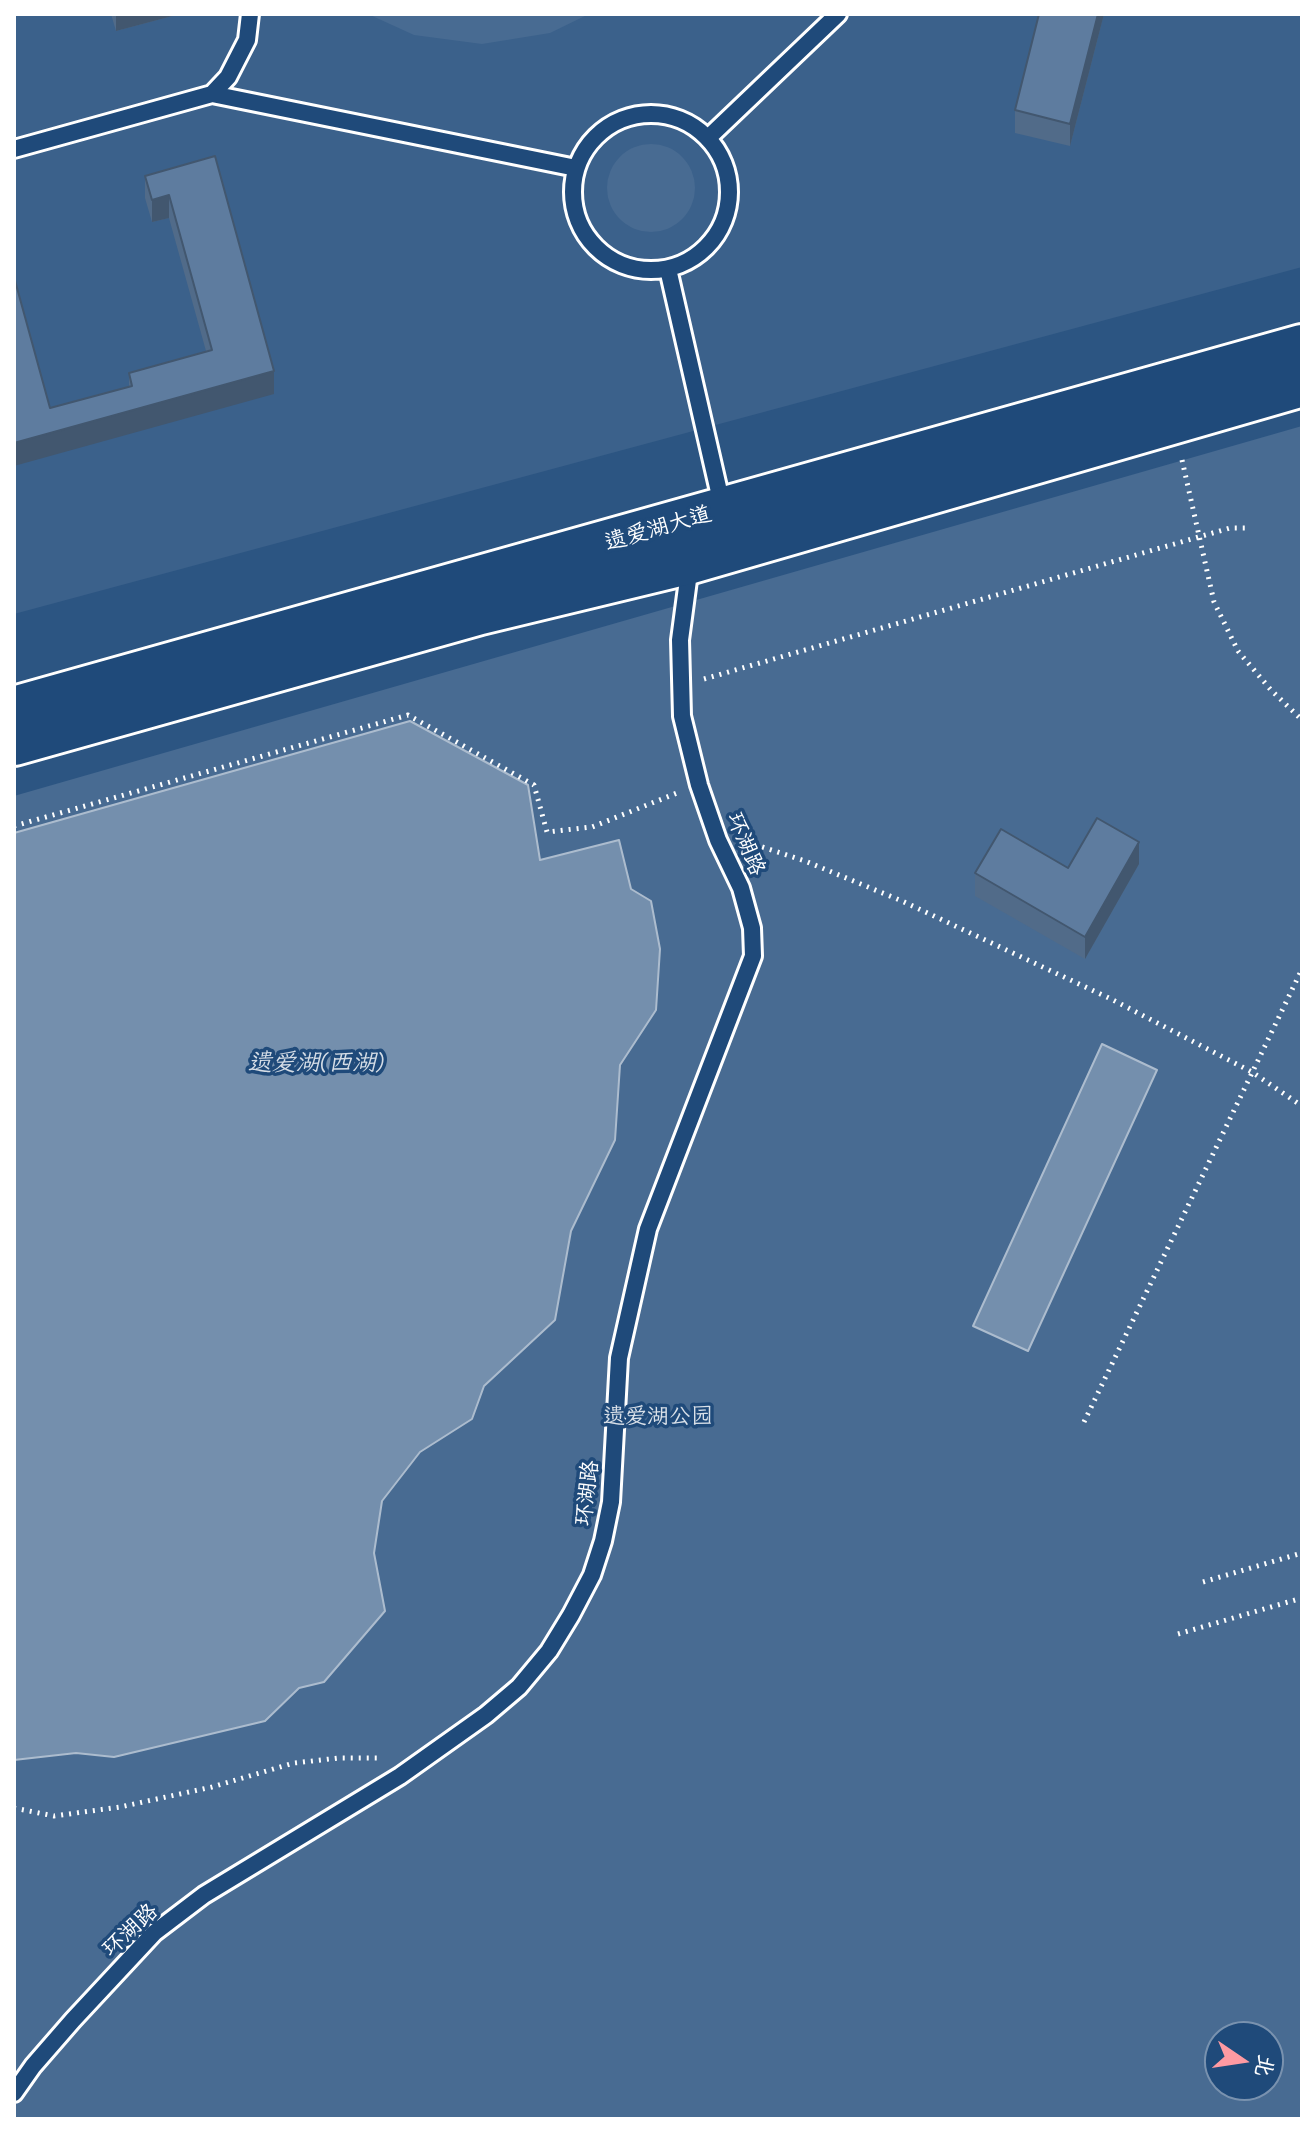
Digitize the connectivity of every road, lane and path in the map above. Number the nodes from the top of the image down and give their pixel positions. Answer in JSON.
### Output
{"nodes":[{"id":1,"x":250,"y":14,"type":"edge"},
{"id":2,"x":838,"y":14,"type":"edge"},
{"id":3,"x":212,"y":94,"type":"junction"},
{"id":4,"x":708,"y":138,"type":"junction"},
{"id":5,"x":14,"y":149,"type":"edge"},
{"id":6,"x":576,"y":168,"type":"junction"},
{"id":7,"x":668,"y":269,"type":"junction"},
{"id":8,"x":1302,"y":347,"type":"edge"},
{"id":9,"x":1302,"y":384,"type":"edge"},
{"id":10,"x":1173,"y":420,"type":"junction"},
{"id":11,"x":1249,"y":528,"type":"dead end"},
{"id":12,"x":696,"y":534,"type":"junction"},
{"id":13,"x":1198,"y":537,"type":"junction"},
{"id":14,"x":681,"y":685,"type":"junction"},
{"id":15,"x":14,"y":709,"type":"edge"},
{"id":16,"x":1302,"y":720,"type":"edge"},
{"id":17,"x":14,"y":743,"type":"edge"},
{"id":18,"x":699,"y":785,"type":"junction"},
{"id":19,"x":14,"y":826,"type":"edge"},
{"id":20,"x":715,"y":831,"type":"junction"},
{"id":21,"x":1302,"y":969,"type":"edge"},
{"id":22,"x":1252,"y":1072,"type":"junction"},
{"id":23,"x":1302,"y":1106,"type":"edge"},
{"id":24,"x":1084,"y":1422,"type":"dead end"},
{"id":25,"x":1302,"y":1553,"type":"edge"},
{"id":26,"x":1203,"y":1582,"type":"dead end"},
{"id":27,"x":1302,"y":1598,"type":"edge"},
{"id":28,"x":1178,"y":1634,"type":"dead end"},
{"id":29,"x":425,"y":1758,"type":"junction"},
{"id":30,"x":14,"y":1808,"type":"edge"},
{"id":31,"x":14,"y":2093,"type":"edge"}],
"edges":[{"from":1,"to":3,"type":"lane"},
{"from":2,"to":4,"type":"lane"},
{"from":3,"to":5,"type":"lane"},
{"from":3,"to":6,"type":"lane"},
{"from":4,"to":6,"type":"lane"},
{"from":4,"to":7,"type":"lane"},
{"from":6,"to":7,"type":"lane"},
{"from":7,"to":12,"type":"lane"},
{"from":8,"to":12,"type":"main road","name":"遗爱湖大道"},
{"from":9,"to":10,"type":"main road","name":"遗爱湖大道"},
{"from":10,"to":12,"type":"main road","name":"遗爱湖大道"},
{"from":10,"to":13,"type":"path"},
{"from":11,"to":13,"type":"path"},
{"from":12,"to":14,"type":"lane","name":"环湖路"},
{"from":12,"to":15,"type":"main road","name":"遗爱湖大道"},
{"from":12,"to":17,"type":"main road","name":"遗爱湖大道"},
{"from":13,"to":14,"type":"path"},
{"from":13,"to":16,"type":"path"},
{"from":14,"to":18,"type":"lane","name":"环湖路"},
{"from":18,"to":19,"type":"path"},
{"from":18,"to":20,"type":"lane","name":"环湖路"},
{"from":20,"to":22,"type":"path"},
{"from":20,"to":29,"type":"lane","name":"环湖路"},
{"from":21,"to":22,"type":"path"},
{"from":22,"to":23,"type":"path"},
{"from":22,"to":24,"type":"path"},
{"from":25,"to":26,"type":"path"},
{"from":27,"to":28,"type":"path"},
{"from":29,"to":30,"type":"path"},
{"from":29,"to":31,"type":"lane","name":"环湖路"}]}
